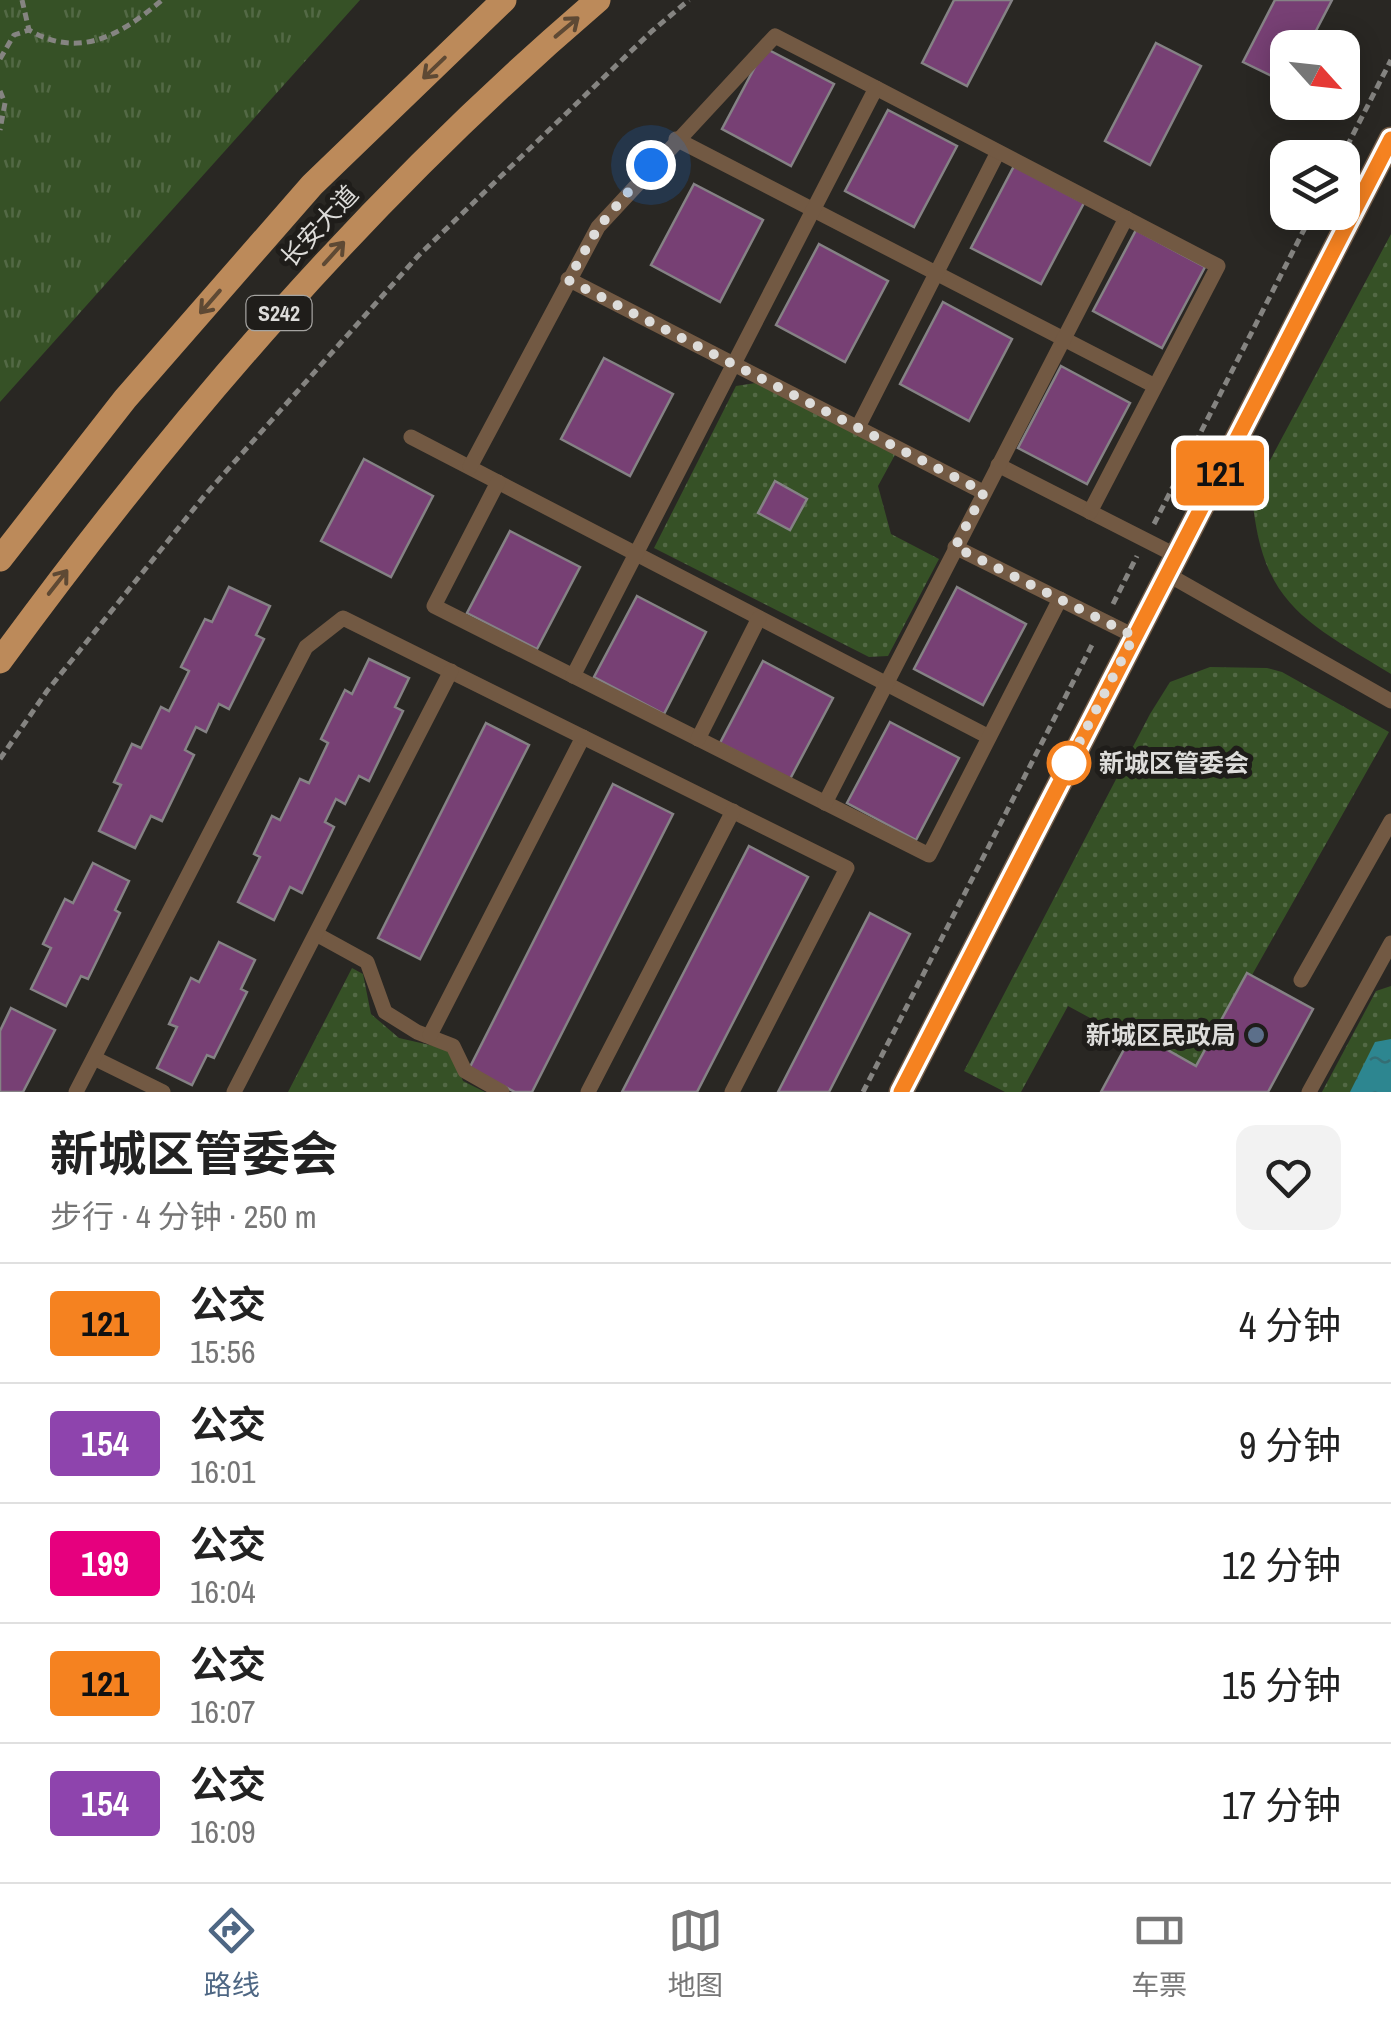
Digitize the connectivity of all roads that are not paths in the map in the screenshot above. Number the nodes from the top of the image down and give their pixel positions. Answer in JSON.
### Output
{"nodes":[{"id":1,"x":504,"y":0,"type":"edge"},
{"id":2,"x":598,"y":0,"type":"edge"},
{"id":3,"x":876,"y":88,"type":"junction"},
{"id":4,"x":676,"y":139,"type":"junction"},
{"id":5,"x":1391,"y":139,"type":"edge"},
{"id":6,"x":998,"y":152,"type":"junction"},
{"id":7,"x":813,"y":209,"type":"junction"},
{"id":8,"x":1126,"y":218,"type":"junction"},
{"id":9,"x":936,"y":273,"type":"junction"},
{"id":10,"x":568,"y":280,"type":"junction"},
{"id":11,"x":1064,"y":339,"type":"junction"},
{"id":12,"x":733,"y":363,"type":"junction"},
{"id":13,"x":1155,"y":386,"type":"junction"},
{"id":14,"x":858,"y":427,"type":"junction"},
{"id":15,"x":411,"y":436,"type":"dead end"},
{"id":16,"x":998,"y":465,"type":"junction"},
{"id":17,"x":470,"y":467,"type":"junction"},
{"id":18,"x":498,"y":482,"type":"junction"},
{"id":19,"x":984,"y":492,"type":"junction"},
{"id":20,"x":1090,"y":512,"type":"junction"},
{"id":21,"x":955,"y":547,"type":"junction"},
{"id":22,"x":636,"y":553,"type":"junction"},
{"id":23,"x":0,"y":558,"type":"edge"},
{"id":24,"x":1172,"y":565,"type":"junction"},
{"id":25,"x":1060,"y":599,"type":"junction"},
{"id":26,"x":759,"y":618,"type":"junction"},
{"id":27,"x":1134,"y":636,"type":"junction"},
{"id":28,"x":0,"y":661,"type":"edge"},
{"id":29,"x":451,"y":671,"type":"junction"},
{"id":30,"x":573,"y":676,"type":"junction"},
{"id":31,"x":885,"y":683,"type":"junction"},
{"id":32,"x":1391,"y":701,"type":"edge"},
{"id":33,"x":583,"y":737,"type":"junction"},
{"id":34,"x":989,"y":737,"type":"junction"},
{"id":35,"x":698,"y":739,"type":"junction"},
{"id":36,"x":824,"y":802,"type":"junction"},
{"id":37,"x":733,"y":811,"type":"junction"},
{"id":38,"x":1391,"y":821,"type":"edge"},
{"id":39,"x":316,"y":934,"type":"junction"},
{"id":40,"x":1391,"y":943,"type":"edge"},
{"id":41,"x":1386,"y":965,"type":"edge"},
{"id":42,"x":1301,"y":980,"type":"dead end"},
{"id":43,"x":430,"y":1036,"type":"junction"},
{"id":44,"x":94,"y":1058,"type":"junction"},
{"id":45,"x":76,"y":1092,"type":"edge"},
{"id":46,"x":163,"y":1092,"type":"edge"},
{"id":47,"x":234,"y":1092,"type":"edge"},
{"id":48,"x":502,"y":1092,"type":"edge"},
{"id":49,"x":588,"y":1092,"type":"edge"},
{"id":50,"x":732,"y":1092,"type":"edge"},
{"id":51,"x":900,"y":1092,"type":"edge"},
{"id":52,"x":1309,"y":1092,"type":"edge"}],
"edges":[{"from":1,"to":23,"type":"main road","name":"长安大道","number":"S242","one_way":true},
{"from":28,"to":2,"type":"main road","name":"长安大道","number":"S242","one_way":true},
{"from":3,"to":4,"type":"lane"},
{"from":3,"to":6,"type":"lane"},
{"from":3,"to":7,"type":"lane"},
{"from":4,"to":7,"type":"lane"},
{"from":4,"to":10,"type":"lane"},
{"from":5,"to":24,"type":"street"},
{"from":6,"to":8,"type":"lane"},
{"from":6,"to":9,"type":"lane"},
{"from":7,"to":9,"type":"lane"},
{"from":7,"to":12,"type":"lane"},
{"from":8,"to":11,"type":"lane"},
{"from":8,"to":13,"type":"lane"},
{"from":9,"to":11,"type":"lane"},
{"from":9,"to":14,"type":"lane"},
{"from":10,"to":12,"type":"lane"},
{"from":10,"to":17,"type":"lane"},
{"from":11,"to":13,"type":"lane"},
{"from":11,"to":16,"type":"lane"},
{"from":12,"to":14,"type":"lane"},
{"from":12,"to":22,"type":"lane"},
{"from":13,"to":20,"type":"lane"},
{"from":14,"to":19,"type":"lane"},
{"from":15,"to":17,"type":"lane"},
{"from":16,"to":19,"type":"lane"},
{"from":16,"to":20,"type":"lane"},
{"from":17,"to":18,"type":"lane"},
{"from":18,"to":22,"type":"lane"},
{"from":18,"to":30,"type":"lane"},
{"from":19,"to":21,"type":"lane"},
{"from":20,"to":24,"type":"lane"},
{"from":21,"to":25,"type":"lane"},
{"from":21,"to":31,"type":"lane"},
{"from":22,"to":26,"type":"lane"},
{"from":22,"to":30,"type":"lane"},
{"from":24,"to":27,"type":"street"},
{"from":24,"to":32,"type":"lane"},
{"from":25,"to":27,"type":"lane"},
{"from":25,"to":34,"type":"lane"},
{"from":26,"to":31,"type":"lane"},
{"from":26,"to":35,"type":"lane"},
{"from":27,"to":51,"type":"street"},
{"from":29,"to":33,"type":"lane"},
{"from":29,"to":39,"type":"lane"},
{"from":29,"to":44,"type":"lane"},
{"from":30,"to":35,"type":"lane"},
{"from":31,"to":34,"type":"lane"},
{"from":31,"to":36,"type":"lane"},
{"from":33,"to":37,"type":"lane"},
{"from":33,"to":43,"type":"lane"},
{"from":34,"to":36,"type":"lane"},
{"from":35,"to":36,"type":"lane"},
{"from":37,"to":49,"type":"lane"},
{"from":37,"to":50,"type":"lane"},
{"from":38,"to":42,"type":"lane"},
{"from":39,"to":43,"type":"lane"},
{"from":39,"to":47,"type":"lane"},
{"from":40,"to":41,"type":"lane"},
{"from":41,"to":52,"type":"lane"},
{"from":43,"to":48,"type":"lane"},
{"from":44,"to":45,"type":"lane"},
{"from":44,"to":46,"type":"lane"}]}
